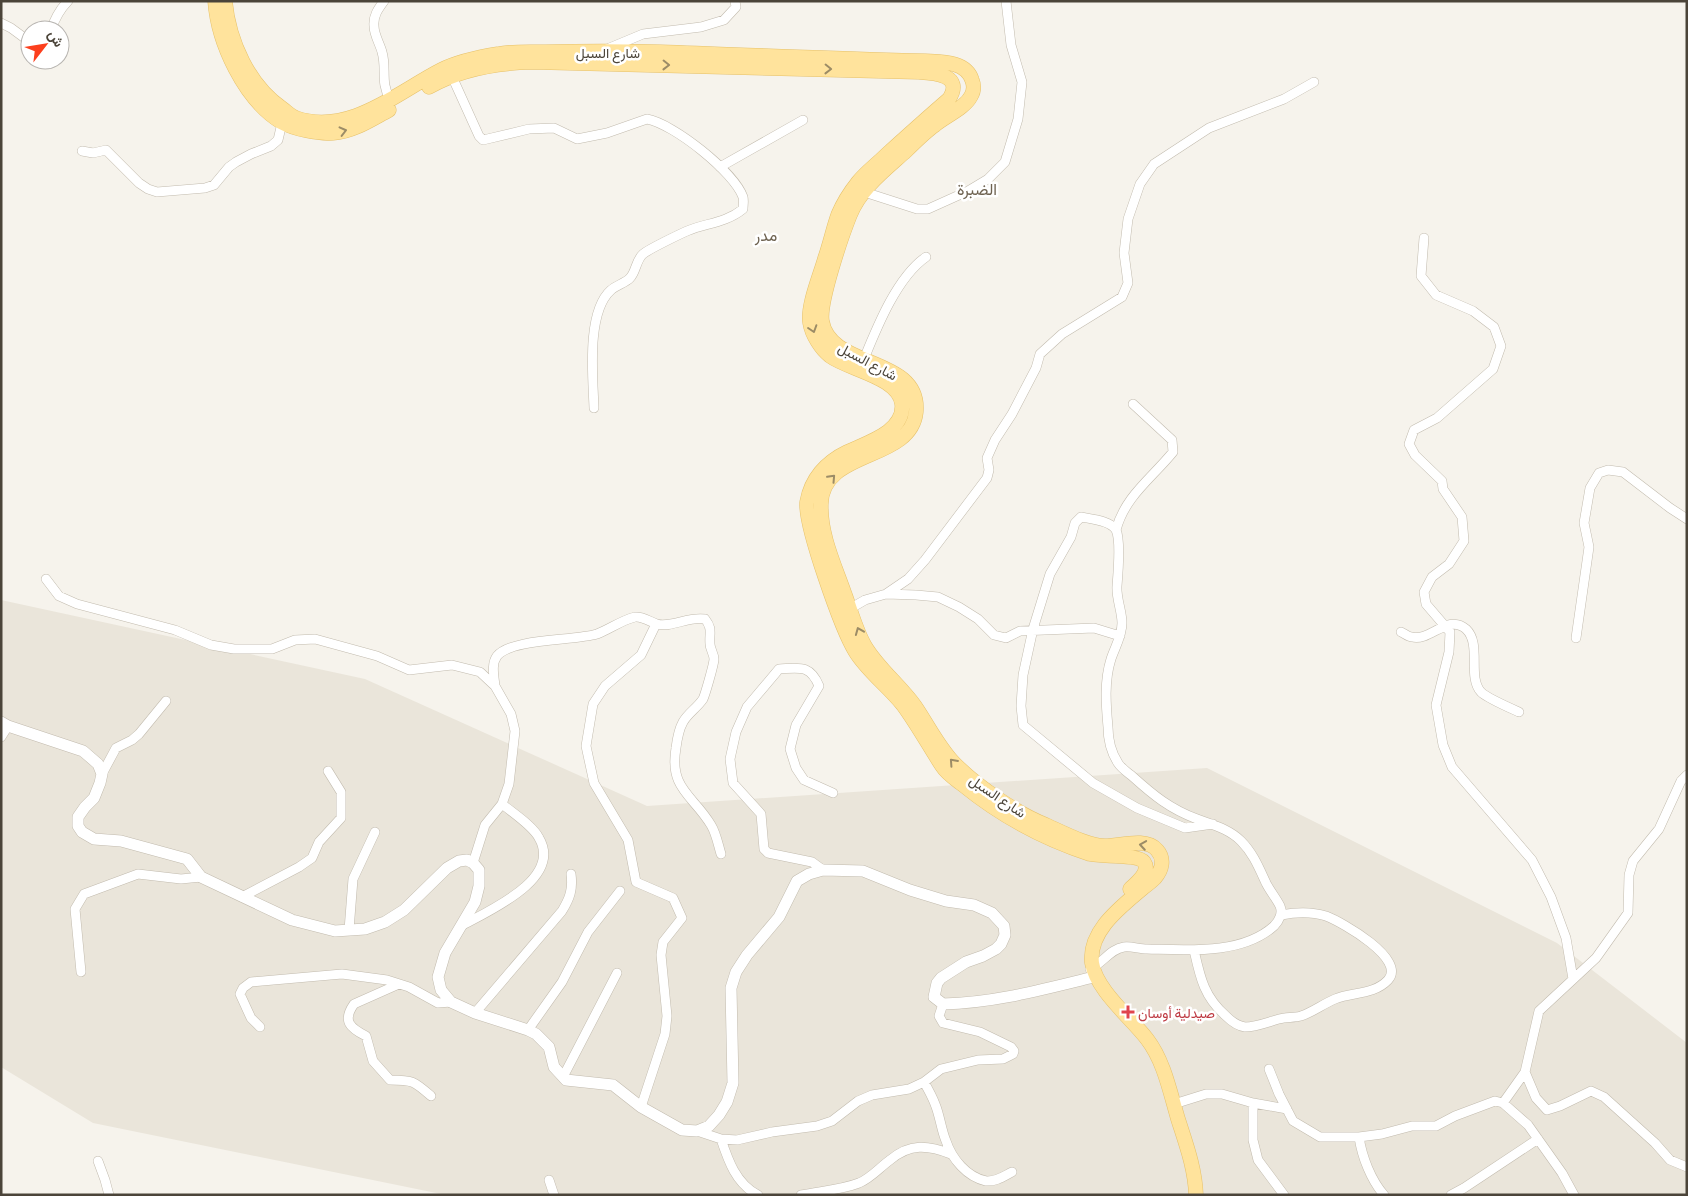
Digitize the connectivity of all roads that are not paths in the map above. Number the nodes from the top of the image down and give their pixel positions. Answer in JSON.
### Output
{"nodes":[{"id":1,"x":68,"y":1,"type":"edge"},
{"id":2,"x":215,"y":1,"type":"edge"},
{"id":3,"x":225,"y":1,"type":"edge"},
{"id":4,"x":384,"y":1,"type":"edge"},
{"id":5,"x":735,"y":1,"type":"edge"},
{"id":6,"x":1006,"y":1,"type":"edge"},
{"id":7,"x":54,"y":20,"type":"edge"},
{"id":8,"x":1,"y":23,"type":"edge"},
{"id":9,"x":20,"y":35,"type":"edge"},
{"id":10,"x":604,"y":51,"type":"junction"},
{"id":11,"x":450,"y":72,"type":"junction"},
{"id":12,"x":1314,"y":82,"type":"dead end"},
{"id":13,"x":390,"y":99,"type":"junction"},
{"id":14,"x":803,"y":120,"type":"dead end"},
{"id":15,"x":282,"y":123,"type":"junction"},
{"id":16,"x":82,"y":151,"type":"dead end"},
{"id":17,"x":720,"y":167,"type":"junction"},
{"id":18,"x":859,"y":190,"type":"junction"},
{"id":19,"x":1424,"y":238,"type":"dead end"},
{"id":20,"x":926,"y":257,"type":"dead end"},
{"id":21,"x":864,"y":359,"type":"junction"},
{"id":22,"x":1133,"y":404,"type":"dead end"},
{"id":23,"x":594,"y":408,"type":"dead end"},
{"id":24,"x":1687,"y":519,"type":"edge"},
{"id":25,"x":1116,"y":530,"type":"junction"},
{"id":26,"x":46,"y":579,"type":"dead end"},
{"id":27,"x":886,"y":594,"type":"junction"},
{"id":28,"x":844,"y":611,"type":"junction"},
{"id":29,"x":656,"y":624,"type":"junction"},
{"id":30,"x":1444,"y":626,"type":"junction"},
{"id":31,"x":1032,"y":629,"type":"junction"},
{"id":32,"x":1401,"y":632,"type":"dead end"},
{"id":33,"x":1120,"y":636,"type":"junction"},
{"id":34,"x":1576,"y":638,"type":"dead end"},
{"id":35,"x":495,"y":686,"type":"junction"},
{"id":36,"x":166,"y":701,"type":"dead end"},
{"id":37,"x":1519,"y":712,"type":"dead end"},
{"id":38,"x":5,"y":724,"type":"edge"},
{"id":39,"x":1,"y":737,"type":"edge"},
{"id":40,"x":328,"y":771,"type":"dead end"},
{"id":41,"x":102,"y":774,"type":"junction"},
{"id":42,"x":1687,"y":775,"type":"edge"},
{"id":43,"x":833,"y":793,"type":"dead end"},
{"id":44,"x":502,"y":804,"type":"junction"},
{"id":45,"x":1213,"y":824,"type":"junction"},
{"id":46,"x":375,"y":832,"type":"dead end"},
{"id":47,"x":721,"y":854,"type":"dead end"},
{"id":48,"x":473,"y":863,"type":"junction"},
{"id":49,"x":823,"y":870,"type":"junction"},
{"id":50,"x":571,"y":874,"type":"dead end"},
{"id":51,"x":201,"y":877,"type":"junction"},
{"id":52,"x":620,"y":891,"type":"dead end"},
{"id":53,"x":242,"y":897,"type":"junction"},
{"id":54,"x":1281,"y":915,"type":"junction"},
{"id":55,"x":460,"y":926,"type":"junction"},
{"id":56,"x":349,"y":930,"type":"junction"},
{"id":57,"x":1194,"y":950,"type":"junction"},
{"id":58,"x":81,"y":972,"type":"dead end"},
{"id":59,"x":1090,"y":972,"type":"junction"},
{"id":60,"x":617,"y":973,"type":"dead end"},
{"id":61,"x":1574,"y":979,"type":"junction"},
{"id":62,"x":399,"y":984,"type":"junction"},
{"id":63,"x":451,"y":1002,"type":"junction"},
{"id":64,"x":942,"y":1004,"type":"junction"},
{"id":65,"x":475,"y":1013,"type":"junction"},
{"id":66,"x":260,"y":1027,"type":"dead end"},
{"id":67,"x":528,"y":1030,"type":"junction"},
{"id":68,"x":1269,"y":1069,"type":"dead end"},
{"id":69,"x":1525,"y":1072,"type":"junction"},
{"id":70,"x":563,"y":1076,"type":"junction"},
{"id":71,"x":924,"y":1082,"type":"junction"},
{"id":72,"x":431,"y":1096,"type":"dead end"},
{"id":73,"x":1253,"y":1103,"type":"junction"},
{"id":74,"x":1503,"y":1103,"type":"junction"},
{"id":75,"x":1174,"y":1104,"type":"junction"},
{"id":76,"x":641,"y":1107,"type":"junction"},
{"id":77,"x":1286,"y":1109,"type":"junction"},
{"id":78,"x":697,"y":1131,"type":"junction"},
{"id":79,"x":1359,"y":1137,"type":"junction"},
{"id":80,"x":722,"y":1139,"type":"junction"},
{"id":81,"x":1538,"y":1139,"type":"junction"},
{"id":82,"x":951,"y":1154,"type":"junction"},
{"id":83,"x":98,"y":1161,"type":"dead end"},
{"id":84,"x":1687,"y":1167,"type":"edge"},
{"id":85,"x":1012,"y":1172,"type":"dead end"},
{"id":86,"x":549,"y":1180,"type":"dead end"},
{"id":87,"x":109,"y":1195,"type":"edge"},
{"id":88,"x":554,"y":1195,"type":"edge"},
{"id":89,"x":758,"y":1195,"type":"edge"},
{"id":90,"x":801,"y":1195,"type":"edge"},
{"id":91,"x":1188,"y":1195,"type":"edge"},
{"id":92,"x":1196,"y":1195,"type":"edge"},
{"id":93,"x":1284,"y":1195,"type":"edge"},
{"id":94,"x":1384,"y":1195,"type":"edge"},
{"id":95,"x":1451,"y":1195,"type":"edge"},
{"id":96,"x":1574,"y":1195,"type":"edge"}],
"edges":[{"from":1,"to":7,"type":"street"},
{"from":2,"to":15,"type":"main road","name":"شارع السبل"},
{"from":3,"to":13,"type":"main road","name":"شارع السبل"},
{"from":4,"to":13,"type":"street"},
{"from":5,"to":10,"type":"street"},
{"from":6,"to":18,"type":"street"},
{"from":8,"to":9,"type":"street"},
{"from":10,"to":11,"type":"main road","name":"شارع السبل"},
{"from":10,"to":18,"type":"main road","name":"شارع السبل"},
{"from":11,"to":13,"type":"main road","name":"شارع السبل"},
{"from":15,"to":11,"type":"main road","name":"شارع السبل","one_way":true},
{"from":11,"to":17,"type":"street"},
{"from":11,"to":18,"type":"main road","name":"شارع السبل","one_way":true},
{"from":12,"to":27,"type":"street"},
{"from":14,"to":17,"type":"street"},
{"from":15,"to":16,"type":"street"},
{"from":17,"to":23,"type":"street"},
{"from":18,"to":21,"type":"main road","name":"شارع السبل"},
{"from":18,"to":28,"type":"main road","name":"شارع السبل","one_way":true},
{"from":19,"to":30,"type":"street"},
{"from":20,"to":21,"type":"street"},
{"from":28,"to":21,"type":"main road","name":"شارع السبل","one_way":true},
{"from":22,"to":25,"type":"street"},
{"from":24,"to":34,"type":"street"},
{"from":25,"to":31,"type":"street"},
{"from":25,"to":33,"type":"street"},
{"from":26,"to":35,"type":"street"},
{"from":27,"to":28,"type":"street"},
{"from":27,"to":31,"type":"street"},
{"from":28,"to":59,"type":"main road","name":"شارع السبل"},
{"from":29,"to":35,"type":"street"},
{"from":29,"to":47,"type":"street"},
{"from":29,"to":76,"type":"street"},
{"from":30,"to":32,"type":"street"},
{"from":30,"to":37,"type":"street"},
{"from":30,"to":61,"type":"street"},
{"from":31,"to":33,"type":"street"},
{"from":31,"to":45,"type":"street"},
{"from":33,"to":45,"type":"street"},
{"from":35,"to":44,"type":"street"},
{"from":36,"to":41,"type":"street"},
{"from":38,"to":39,"type":"street"},
{"from":38,"to":41,"type":"street"},
{"from":40,"to":53,"type":"street"},
{"from":41,"to":51,"type":"street"},
{"from":42,"to":61,"type":"street"},
{"from":43,"to":49,"type":"street"},
{"from":44,"to":48,"type":"street"},
{"from":44,"to":55,"type":"street"},
{"from":45,"to":54,"type":"street"},
{"from":46,"to":56,"type":"street"},
{"from":48,"to":55,"type":"street"},
{"from":48,"to":56,"type":"street"},
{"from":49,"to":64,"type":"street"},
{"from":49,"to":78,"type":"street"},
{"from":50,"to":65,"type":"street"},
{"from":51,"to":53,"type":"street"},
{"from":51,"to":58,"type":"street"},
{"from":52,"to":67,"type":"street"},
{"from":53,"to":56,"type":"street"},
{"from":54,"to":57,"type":"street"},
{"from":54,"to":57,"type":"street"},
{"from":55,"to":63,"type":"street"},
{"from":57,"to":59,"type":"street"},
{"from":59,"to":64,"type":"street"},
{"from":59,"to":75,"type":"main road"},
{"from":59,"to":91,"type":"main road"},
{"from":60,"to":70,"type":"street"},
{"from":61,"to":69,"type":"street"},
{"from":62,"to":63,"type":"street"},
{"from":62,"to":66,"type":"street"},
{"from":62,"to":72,"type":"street"},
{"from":63,"to":65,"type":"street"},
{"from":64,"to":71,"type":"street"},
{"from":65,"to":67,"type":"street"},
{"from":67,"to":70,"type":"street"},
{"from":68,"to":77,"type":"street"},
{"from":69,"to":74,"type":"street"},
{"from":69,"to":84,"type":"street"},
{"from":70,"to":76,"type":"street"},
{"from":71,"to":80,"type":"street"},
{"from":71,"to":82,"type":"street"},
{"from":73,"to":75,"type":"street"},
{"from":73,"to":77,"type":"street"},
{"from":73,"to":93,"type":"street"},
{"from":74,"to":79,"type":"street"},
{"from":74,"to":81,"type":"street"},
{"from":75,"to":92,"type":"main road"},
{"from":76,"to":78,"type":"street"},
{"from":77,"to":79,"type":"street"},
{"from":78,"to":80,"type":"street"},
{"from":79,"to":94,"type":"street"},
{"from":80,"to":89,"type":"street"},
{"from":81,"to":95,"type":"street"},
{"from":81,"to":96,"type":"street"},
{"from":82,"to":85,"type":"street"},
{"from":82,"to":90,"type":"street"},
{"from":83,"to":87,"type":"street"},
{"from":86,"to":88,"type":"street"}]}
